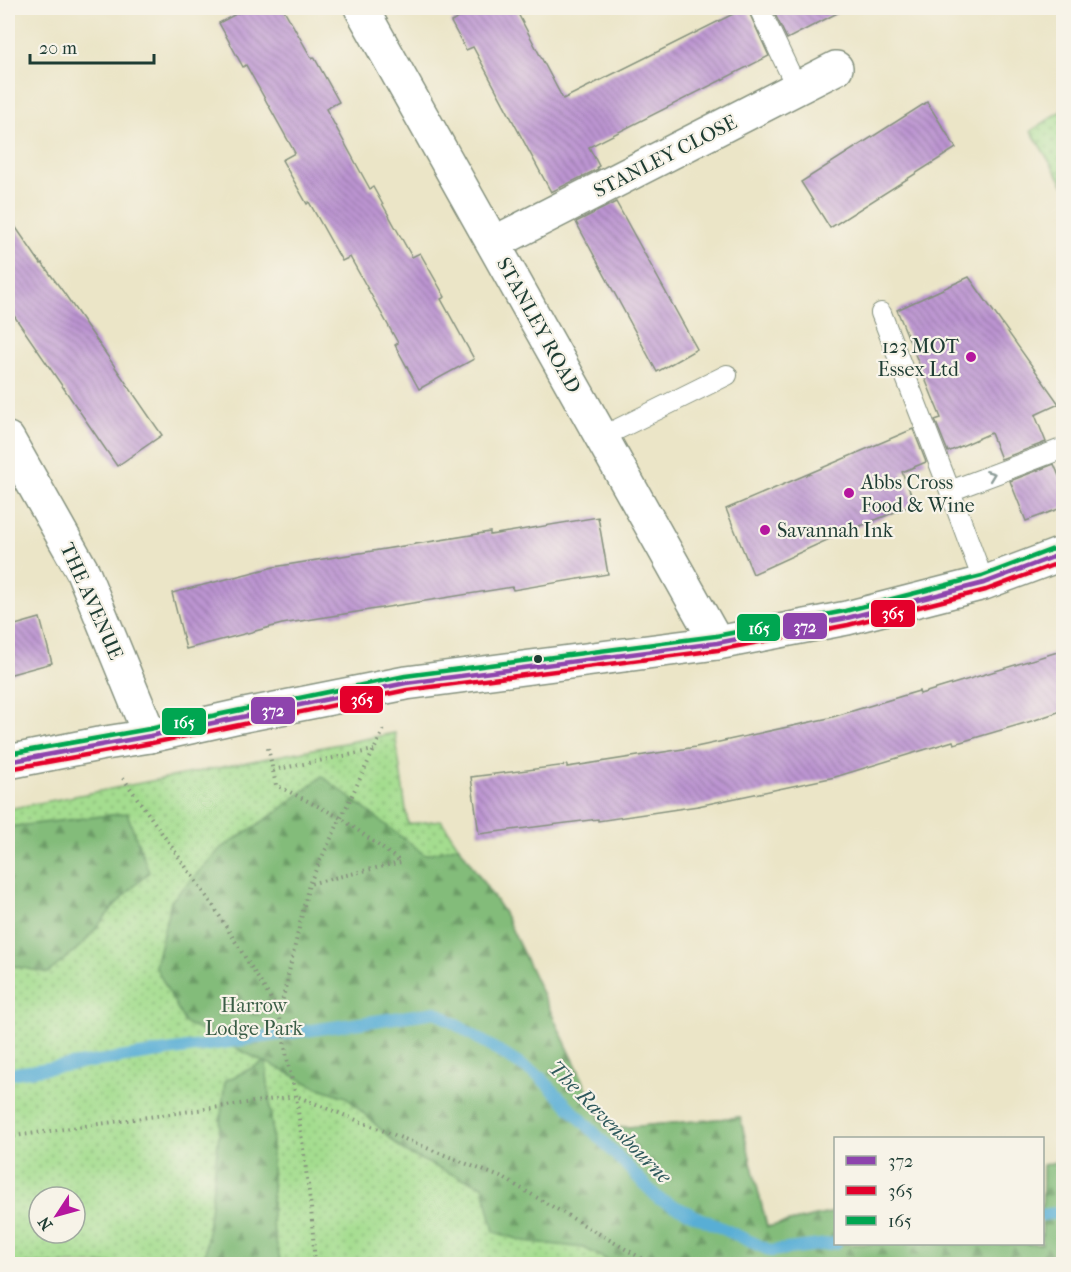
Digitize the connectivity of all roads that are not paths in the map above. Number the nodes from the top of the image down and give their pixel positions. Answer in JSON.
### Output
{"nodes":[{"id":1,"x":361,"y":8,"type":"edge"},
{"id":2,"x":759,"y":8,"type":"edge"},
{"id":3,"x":836,"y":68,"type":"dead end"},
{"id":4,"x":797,"y":88,"type":"junction"},
{"id":5,"x":494,"y":243,"type":"junction"},
{"id":6,"x":880,"y":313,"type":"dead end"},
{"id":7,"x":728,"y":375,"type":"dead end"},
{"id":8,"x":602,"y":437,"type":"junction"},
{"id":9,"x":8,"y":439,"type":"edge"},
{"id":10,"x":1064,"y":448,"type":"edge"},
{"id":11,"x":950,"y":491,"type":"junction"},
{"id":12,"x":1064,"y":553,"type":"edge"},
{"id":13,"x":984,"y":583,"type":"junction"},
{"id":14,"x":717,"y":643,"type":"junction"},
{"id":15,"x":150,"y":736,"type":"junction"},
{"id":16,"x":8,"y":762,"type":"edge"}],
"edges":[{"from":1,"to":5,"type":"street","name":"STANLEY ROAD"},
{"from":2,"to":4,"type":"lane"},
{"from":3,"to":4,"type":"street","name":"STANLEY CLOSE"},
{"from":4,"to":5,"type":"street","name":"STANLEY CLOSE"},
{"from":5,"to":8,"type":"street","name":"STANLEY ROAD"},
{"from":6,"to":11,"type":"lane"},
{"from":7,"to":8,"type":"lane"},
{"from":8,"to":14,"type":"street","name":"STANLEY ROAD"},
{"from":9,"to":15,"type":"street","name":"THE AVENUE"},
{"from":11,"to":10,"type":"lane","one_way":true},
{"from":11,"to":13,"type":"lane"},
{"from":12,"to":13,"type":"street"},
{"from":13,"to":14,"type":"street"},
{"from":14,"to":15,"type":"street"},
{"from":15,"to":16,"type":"street"}]}
